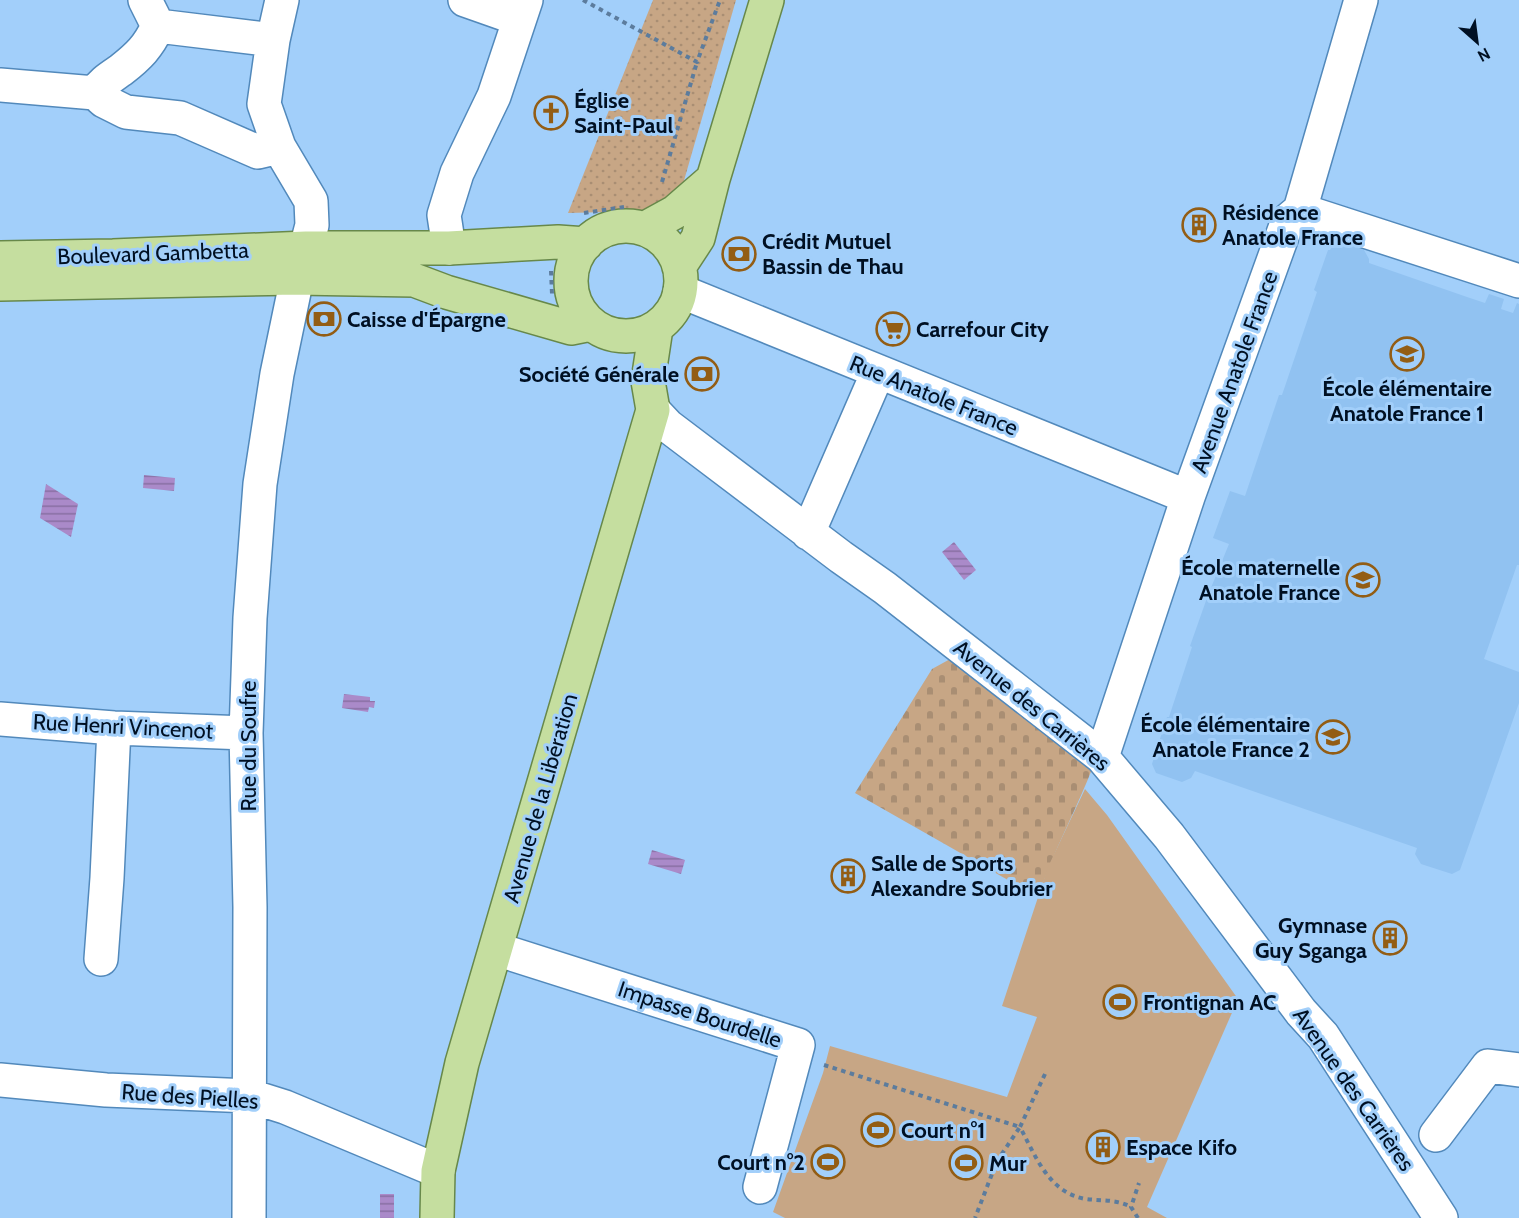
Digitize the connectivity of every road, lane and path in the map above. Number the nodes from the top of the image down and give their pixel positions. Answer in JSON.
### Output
{"nodes":[{"id":1,"x":282,"y":0,"type":"edge"},
{"id":2,"x":465,"y":0,"type":"edge"},
{"id":3,"x":583,"y":0,"type":"edge"},
{"id":4,"x":720,"y":0,"type":"edge"},
{"id":5,"x":767,"y":0,"type":"edge"},
{"id":6,"x":1361,"y":0,"type":"edge"},
{"id":7,"x":523,"y":9,"type":"edge"},
{"id":8,"x":154,"y":10,"type":"edge"},
{"id":9,"x":273,"y":40,"type":"junction"},
{"id":10,"x":697,"y":62,"type":"junction"},
{"id":11,"x":0,"y":85,"type":"edge"},
{"id":12,"x":95,"y":93,"type":"junction"},
{"id":13,"x":279,"y":147,"type":"junction"},
{"id":14,"x":713,"y":178,"type":"junction"},
{"id":15,"x":660,"y":186,"type":"dead end"},
{"id":16,"x":1300,"y":210,"type":"junction"},
{"id":17,"x":644,"y":229,"type":"junction"},
{"id":18,"x":586,"y":244,"type":"junction"},
{"id":19,"x":448,"y":248,"type":"junction"},
{"id":20,"x":0,"y":258,"type":"edge"},
{"id":21,"x":302,"y":263,"type":"junction"},
{"id":22,"x":680,"y":279,"type":"junction"},
{"id":23,"x":1519,"y":281,"type":"edge"},
{"id":24,"x":0,"y":284,"type":"edge"},
{"id":25,"x":462,"y":296,"type":"junction"},
{"id":26,"x":656,"y":328,"type":"junction"},
{"id":27,"x":602,"y":330,"type":"junction"},
{"id":28,"x":878,"y":372,"type":"junction"},
{"id":29,"x":651,"y":395,"type":"junction"},
{"id":30,"x":1188,"y":497,"type":"junction"},
{"id":31,"x":808,"y":533,"type":"junction"},
{"id":32,"x":0,"y":718,"type":"edge"},
{"id":33,"x":114,"y":728,"type":"junction"},
{"id":34,"x":246,"y":733,"type":"junction"},
{"id":35,"x":1102,"y":757,"type":"junction"},
{"id":36,"x":496,"y":949,"type":"junction"},
{"id":37,"x":101,"y":959,"type":"dead end"},
{"id":38,"x":795,"y":1054,"type":"junction"},
{"id":39,"x":1519,"y":1070,"type":"edge"},
{"id":40,"x":1045,"y":1074,"type":"dead end"},
{"id":41,"x":0,"y":1080,"type":"edge"},
{"id":42,"x":250,"y":1096,"type":"junction"},
{"id":43,"x":1020,"y":1127,"type":"junction"},
{"id":44,"x":1436,"y":1136,"type":"dead end"},
{"id":45,"x":438,"y":1171,"type":"junction"},
{"id":46,"x":1139,"y":1183,"type":"dead end"},
{"id":47,"x":760,"y":1187,"type":"dead end"},
{"id":48,"x":1131,"y":1207,"type":"junction"},
{"id":49,"x":249,"y":1218,"type":"edge"},
{"id":50,"x":437,"y":1218,"type":"edge"},
{"id":51,"x":975,"y":1218,"type":"edge"},
{"id":52,"x":1138,"y":1218,"type":"edge"},
{"id":53,"x":1441,"y":1218,"type":"edge"}],
"edges":[{"from":1,"to":9,"type":"street","name":"Rue du Soufre"},
{"from":2,"to":7,"type":"street"},
{"from":3,"to":10,"type":"path"},
{"from":4,"to":10,"type":"path"},
{"from":5,"to":14,"type":"main road"},
{"from":6,"to":16,"type":"street","name":"Avenue Anatole France"},
{"from":7,"to":19,"type":"street"},
{"from":8,"to":9,"type":"street"},
{"from":8,"to":12,"type":"street"},
{"from":9,"to":13,"type":"street","name":"Rue du Soufre"},
{"from":10,"to":15,"type":"path"},
{"from":11,"to":12,"type":"street"},
{"from":12,"to":13,"type":"street"},
{"from":13,"to":21,"type":"street","name":"Rue du Soufre"},
{"from":14,"to":17,"type":"main road"},
{"from":14,"to":22,"type":"main road"},
{"from":16,"to":23,"type":"street"},
{"from":16,"to":30,"type":"street","name":"Avenue Anatole France"},
{"from":17,"to":18,"type":"main road"},
{"from":17,"to":22,"type":"main road"},
{"from":18,"to":19,"type":"main road","name":"Boulevard Gambetta"},
{"from":18,"to":27,"type":"main road"},
{"from":19,"to":21,"type":"main road","name":"Boulevard Gambetta"},
{"from":19,"to":25,"type":"main road"},
{"from":20,"to":21,"type":"main road","name":"Boulevard Gambetta"},
{"from":21,"to":24,"type":"main road","name":"Boulevard Gambetta"},
{"from":21,"to":25,"type":"main road","name":"Boulevard Gambetta"},
{"from":21,"to":34,"type":"street","name":"Rue du Soufre"},
{"from":22,"to":26,"type":"main road"},
{"from":22,"to":28,"type":"street","name":"Rue Anatole France"},
{"from":25,"to":27,"type":"main road","name":"Boulevard Gambetta"},
{"from":26,"to":27,"type":"main road"},
{"from":26,"to":29,"type":"main road","name":"Avenue de la Libération"},
{"from":27,"to":29,"type":"main road"},
{"from":28,"to":30,"type":"street","name":"Rue Anatole France"},
{"from":28,"to":31,"type":"street"},
{"from":29,"to":31,"type":"street","name":"Avenue des Carrières"},
{"from":29,"to":36,"type":"main road","name":"Avenue de la Libération"},
{"from":30,"to":35,"type":"street","name":"Avenue Anatole France"},
{"from":31,"to":35,"type":"street","name":"Avenue des Carrières"},
{"from":32,"to":33,"type":"street","name":"Rue Henri Vincenot"},
{"from":33,"to":34,"type":"street","name":"Rue Henri Vincenot"},
{"from":33,"to":37,"type":"street"},
{"from":34,"to":42,"type":"street","name":"Rue du Soufre"},
{"from":35,"to":53,"type":"street","name":"Avenue des Carrières"},
{"from":36,"to":38,"type":"street","name":"Impasse Bourdelle"},
{"from":36,"to":45,"type":"main road","name":"Avenue de la Libération"},
{"from":38,"to":43,"type":"path"},
{"from":38,"to":47,"type":"street","name":"Impasse Bourdelle"},
{"from":39,"to":44,"type":"street"},
{"from":40,"to":43,"type":"path"},
{"from":41,"to":42,"type":"street","name":"Rue des Pielles"},
{"from":42,"to":45,"type":"street","name":"Rue des Pielles"},
{"from":42,"to":49,"type":"street","name":"Rue du Soufre"},
{"from":43,"to":48,"type":"path"},
{"from":43,"to":51,"type":"path"},
{"from":45,"to":50,"type":"main road","name":"Avenue de la Libération"},
{"from":46,"to":48,"type":"path"},
{"from":48,"to":52,"type":"path"}]}
